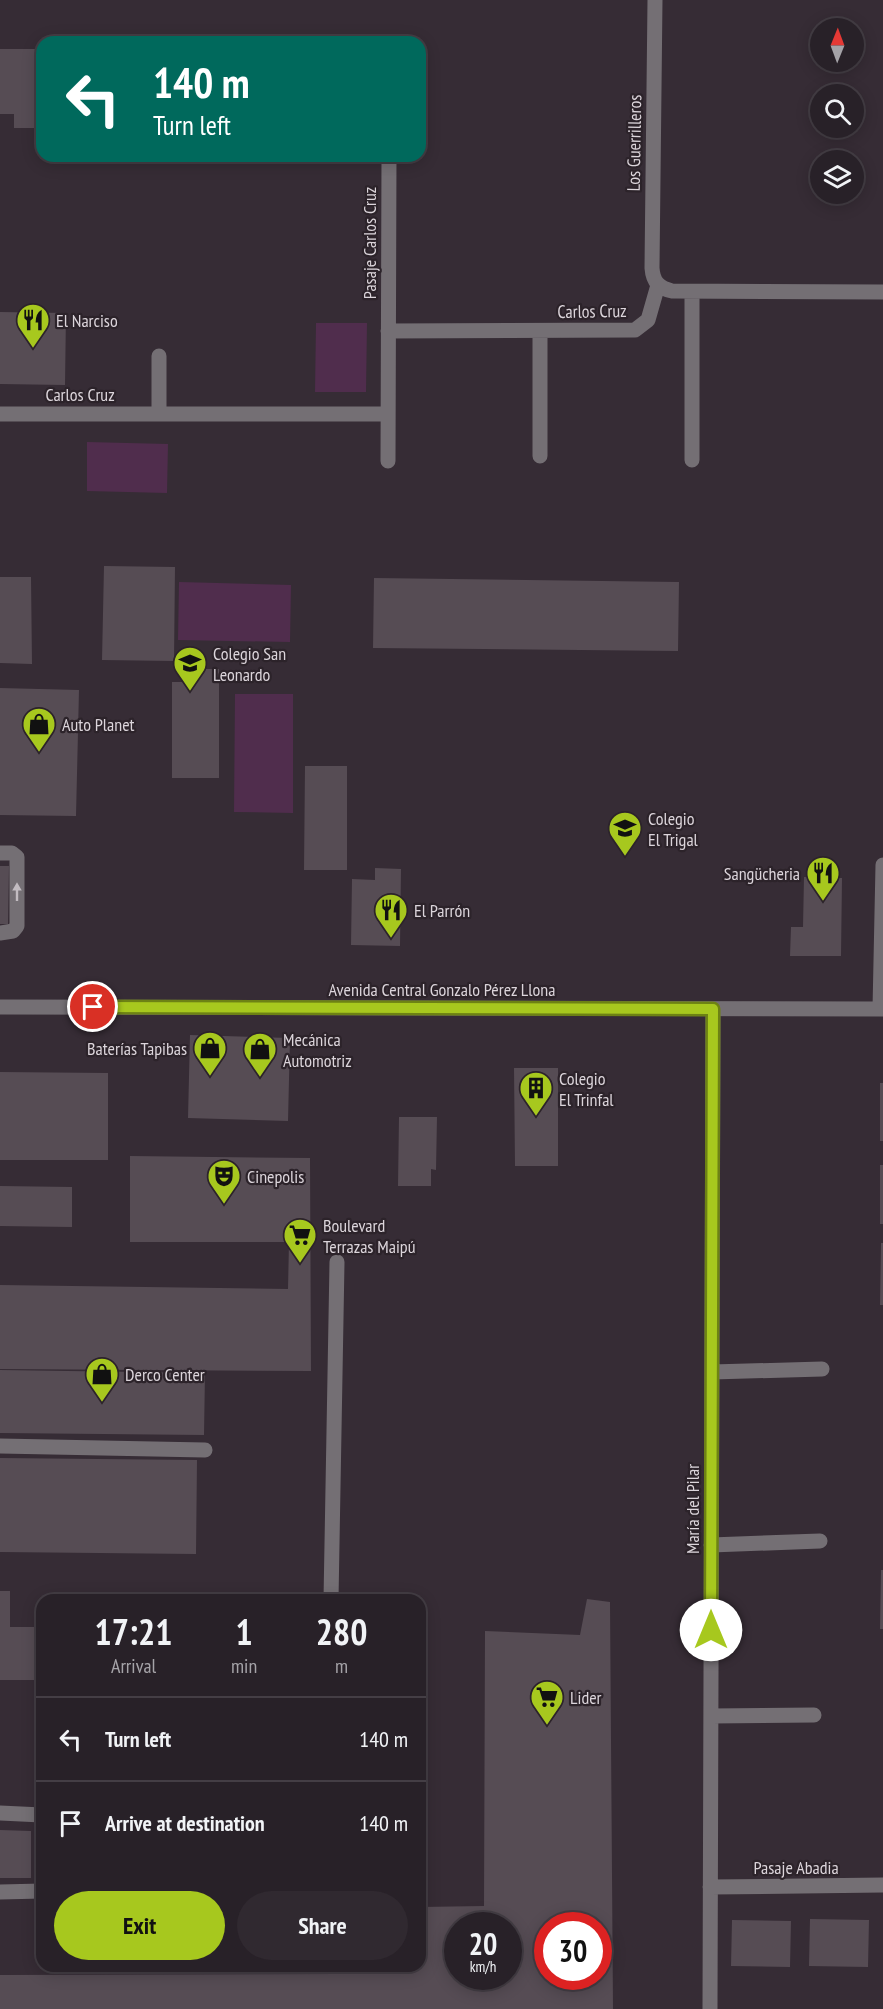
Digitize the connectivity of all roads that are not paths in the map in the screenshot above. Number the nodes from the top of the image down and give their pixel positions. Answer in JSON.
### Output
{"nodes":[{"id":1,"x":655,"y":0,"type":"edge"},
{"id":2,"x":389,"y":162,"type":"edge"},
{"id":3,"x":658,"y":285,"type":"junction"},
{"id":4,"x":692,"y":292,"type":"junction"},
{"id":5,"x":883,"y":292,"type":"edge"},
{"id":6,"x":388,"y":331,"type":"junction"},
{"id":7,"x":540,"y":331,"type":"junction"},
{"id":8,"x":159,"y":356,"type":"dead end"},
{"id":9,"x":0,"y":414,"type":"edge"},
{"id":10,"x":159,"y":414,"type":"junction"},
{"id":11,"x":388,"y":414,"type":"junction"},
{"id":12,"x":540,"y":456,"type":"dead end"},
{"id":13,"x":692,"y":460,"type":"dead end"},
{"id":14,"x":388,"y":461,"type":"dead end"},
{"id":15,"x":0,"y":853,"type":"edge"},
{"id":16,"x":883,"y":865,"type":"edge"},
{"id":17,"x":0,"y":933,"type":"edge"},
{"id":18,"x":0,"y":1007,"type":"edge"},
{"id":19,"x":713,"y":1009,"type":"junction"},
{"id":20,"x":882,"y":1009,"type":"edge"},
{"id":21,"x":337,"y":1262,"type":"dead end"},
{"id":22,"x":822,"y":1369,"type":"dead end"},
{"id":23,"x":712,"y":1372,"type":"junction"},
{"id":24,"x":0,"y":1446,"type":"edge"},
{"id":25,"x":205,"y":1450,"type":"dead end"},
{"id":26,"x":820,"y":1541,"type":"dead end"},
{"id":27,"x":711,"y":1545,"type":"junction"},
{"id":28,"x":331,"y":1594,"type":"edge"},
{"id":29,"x":814,"y":1715,"type":"dead end"},
{"id":30,"x":711,"y":1716,"type":"junction"},
{"id":31,"x":0,"y":1813,"type":"edge"},
{"id":32,"x":36,"y":1815,"type":"edge"},
{"id":33,"x":883,"y":1885,"type":"edge"},
{"id":34,"x":710,"y":1887,"type":"junction"},
{"id":35,"x":36,"y":1891,"type":"edge"},
{"id":36,"x":0,"y":1892,"type":"edge"},
{"id":37,"x":710,"y":2009,"type":"edge"}],
"edges":[{"from":1,"to":3,"type":"street","name":"Los Guerrilleros"},
{"from":2,"to":6,"type":"street","name":"Pasaje Carlos Cruz"},
{"from":3,"to":4,"type":"street"},
{"from":3,"to":7,"type":"street","name":"Carlos Cruz"},
{"from":4,"to":5,"type":"street"},
{"from":4,"to":13,"type":"street"},
{"from":6,"to":7,"type":"street","name":"Carlos Cruz"},
{"from":6,"to":11,"type":"street"},
{"from":7,"to":12,"type":"street"},
{"from":8,"to":10,"type":"street"},
{"from":9,"to":10,"type":"street","name":"Carlos Cruz"},
{"from":10,"to":11,"type":"street","name":"Carlos Cruz"},
{"from":11,"to":14,"type":"street"},
{"from":17,"to":15,"type":"street","one_way":true},
{"from":16,"to":20,"type":"street"},
{"from":18,"to":19,"type":"street","name":"Avenida Central Gonzalo Pérez Llona"},
{"from":19,"to":20,"type":"street","name":"Avenida Central Gonzalo Pérez Llona"},
{"from":19,"to":23,"type":"street","name":"María del Pilar"},
{"from":21,"to":28,"type":"street"},
{"from":22,"to":23,"type":"street"},
{"from":23,"to":27,"type":"street","name":"María del Pilar"},
{"from":24,"to":25,"type":"street"},
{"from":26,"to":27,"type":"street"},
{"from":27,"to":30,"type":"street","name":"María del Pilar"},
{"from":29,"to":30,"type":"street"},
{"from":30,"to":34,"type":"street","name":"María del Pilar"},
{"from":31,"to":32,"type":"street"},
{"from":33,"to":34,"type":"street","name":"Pasaje Abadia"},
{"from":34,"to":37,"type":"street","name":"María del Pilar"},
{"from":35,"to":36,"type":"street"}]}
